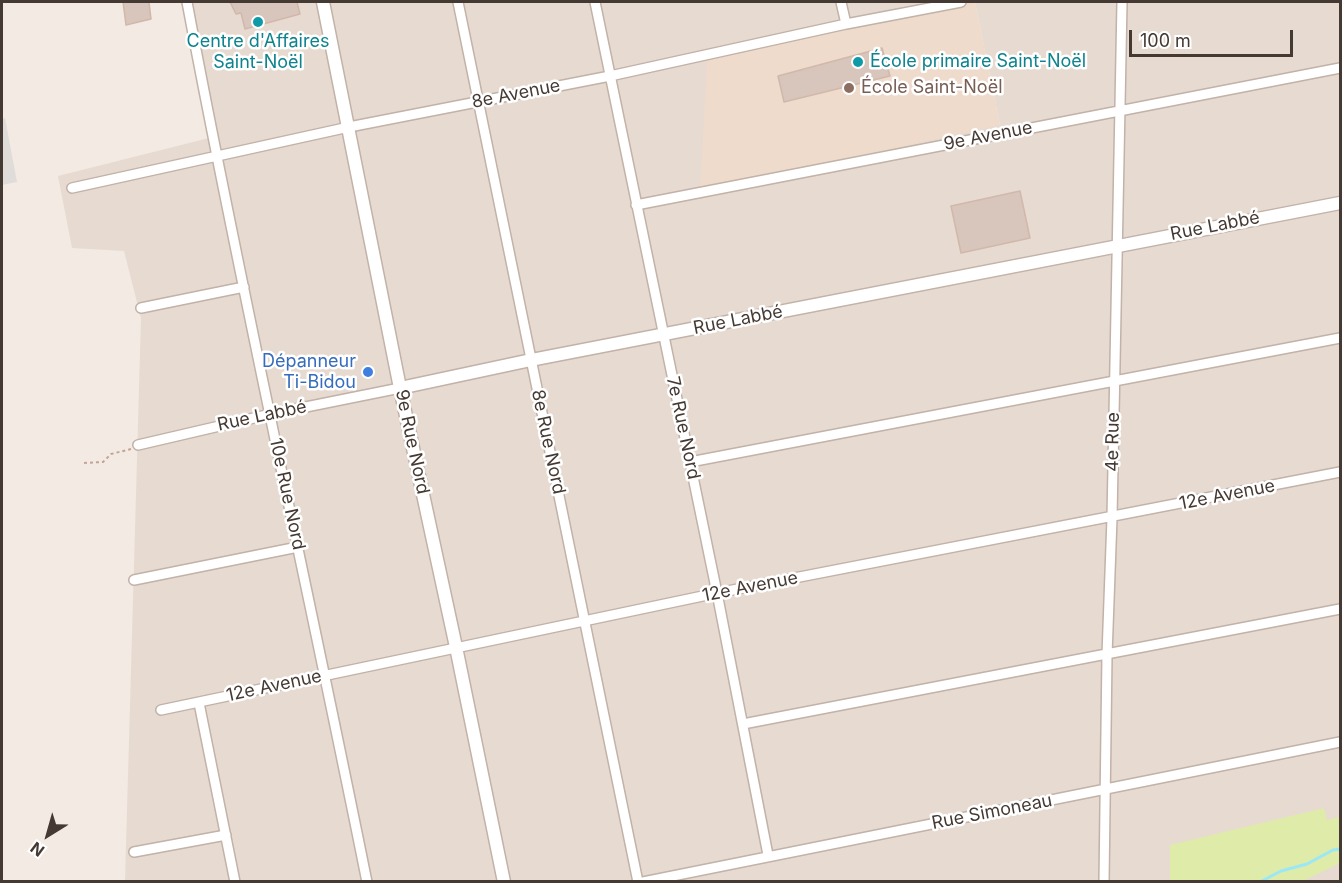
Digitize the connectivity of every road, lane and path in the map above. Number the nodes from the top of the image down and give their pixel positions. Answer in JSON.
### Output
{"nodes":[{"id":1,"x":187,"y":2,"type":"edge"},
{"id":2,"x":323,"y":2,"type":"edge"},
{"id":3,"x":458,"y":2,"type":"edge"},
{"id":4,"x":595,"y":2,"type":"edge"},
{"id":5,"x":841,"y":2,"type":"edge"},
{"id":6,"x":961,"y":2,"type":"edge"},
{"id":7,"x":1122,"y":2,"type":"edge"},
{"id":8,"x":846,"y":24,"type":"junction"},
{"id":9,"x":1341,"y":68,"type":"edge"},
{"id":10,"x":609,"y":76,"type":"junction"},
{"id":11,"x":478,"y":102,"type":"junction"},
{"id":12,"x":1119,"y":110,"type":"junction"},
{"id":13,"x":349,"y":127,"type":"junction"},
{"id":14,"x":216,"y":156,"type":"junction"},
{"id":15,"x":72,"y":188,"type":"dead end"},
{"id":16,"x":1341,"y":203,"type":"edge"},
{"id":17,"x":636,"y":205,"type":"junction"},
{"id":18,"x":1117,"y":245,"type":"junction"},
{"id":19,"x":244,"y":287,"type":"junction"},
{"id":20,"x":141,"y":308,"type":"dead end"},
{"id":21,"x":663,"y":335,"type":"junction"},
{"id":22,"x":1341,"y":338,"type":"edge"},
{"id":23,"x":531,"y":360,"type":"junction"},
{"id":24,"x":1114,"y":380,"type":"junction"},
{"id":25,"x":400,"y":388,"type":"junction"},
{"id":26,"x":271,"y":414,"type":"junction"},
{"id":27,"x":138,"y":445,"type":"joint"},
{"id":28,"x":84,"y":462,"type":"dead end"},
{"id":29,"x":690,"y":462,"type":"junction"},
{"id":30,"x":1341,"y":472,"type":"edge"},
{"id":31,"x":1112,"y":518,"type":"junction"},
{"id":32,"x":298,"y":547,"type":"junction"},
{"id":33,"x":134,"y":580,"type":"dead end"},
{"id":34,"x":717,"y":593,"type":"junction"},
{"id":35,"x":1341,"y":609,"type":"edge"},
{"id":36,"x":585,"y":621,"type":"junction"},
{"id":37,"x":456,"y":647,"type":"junction"},
{"id":38,"x":1107,"y":655,"type":"junction"},
{"id":39,"x":326,"y":675,"type":"junction"},
{"id":40,"x":199,"y":703,"type":"junction"},
{"id":41,"x":161,"y":710,"type":"dead end"},
{"id":42,"x":743,"y":724,"type":"junction"},
{"id":43,"x":1341,"y":742,"type":"edge"},
{"id":44,"x":1105,"y":789,"type":"junction"},
{"id":45,"x":226,"y":835,"type":"junction"},
{"id":46,"x":134,"y":852,"type":"dead end"},
{"id":47,"x":768,"y":855,"type":"junction"},
{"id":48,"x":235,"y":882,"type":"edge"},
{"id":49,"x":367,"y":882,"type":"edge"},
{"id":50,"x":504,"y":882,"type":"edge"},
{"id":51,"x":638,"y":882,"type":"edge"},
{"id":52,"x":644,"y":882,"type":"edge"},
{"id":53,"x":1104,"y":882,"type":"edge"}],
"edges":[{"from":1,"to":14,"type":"street","name":"10e Rue Nord"},
{"from":2,"to":13,"type":"street","name":"9e Rue Nord"},
{"from":3,"to":11,"type":"street","name":"8e Rue Nord"},
{"from":4,"to":10,"type":"street","name":"7e Rue Nord"},
{"from":5,"to":8,"type":"street"},
{"from":6,"to":8,"type":"street","name":"8e Avenue"},
{"from":7,"to":12,"type":"street","name":"4e Rue"},
{"from":8,"to":10,"type":"street","name":"8e Avenue"},
{"from":9,"to":12,"type":"street","name":"9e Avenue"},
{"from":10,"to":11,"type":"street","name":"8e Avenue"},
{"from":10,"to":17,"type":"street","name":"7e Rue Nord"},
{"from":11,"to":13,"type":"street","name":"8e Avenue"},
{"from":11,"to":23,"type":"street","name":"8e Rue Nord"},
{"from":12,"to":17,"type":"street","name":"9e Avenue"},
{"from":12,"to":18,"type":"street","name":"4e Rue"},
{"from":13,"to":14,"type":"street","name":"8e Avenue"},
{"from":13,"to":25,"type":"street","name":"9e Rue Nord"},
{"from":14,"to":15,"type":"street","name":"8e Avenue"},
{"from":14,"to":19,"type":"street","name":"10e Rue Nord"},
{"from":16,"to":18,"type":"street","name":"Rue Labbé"},
{"from":17,"to":21,"type":"street","name":"7e Rue Nord"},
{"from":18,"to":21,"type":"street","name":"Rue Labbé"},
{"from":18,"to":24,"type":"street","name":"4e Rue"},
{"from":19,"to":20,"type":"street"},
{"from":19,"to":26,"type":"street","name":"10e Rue Nord"},
{"from":21,"to":23,"type":"street","name":"Rue Labbé"},
{"from":21,"to":29,"type":"street","name":"7e Rue Nord"},
{"from":22,"to":24,"type":"street"},
{"from":23,"to":25,"type":"street","name":"Rue Labbé"},
{"from":23,"to":36,"type":"street","name":"8e Rue Nord"},
{"from":24,"to":29,"type":"street"},
{"from":24,"to":31,"type":"street","name":"4e Rue"},
{"from":25,"to":26,"type":"street","name":"Rue Labbé"},
{"from":25,"to":37,"type":"street","name":"9e Rue Nord"},
{"from":26,"to":27,"type":"street","name":"Rue Labbé"},
{"from":26,"to":32,"type":"street","name":"10e Rue Nord"},
{"from":27,"to":28,"type":"path"},
{"from":29,"to":34,"type":"street","name":"7e Rue Nord"},
{"from":30,"to":31,"type":"street","name":"12e Avenue"},
{"from":31,"to":34,"type":"street","name":"12e Avenue"},
{"from":31,"to":38,"type":"street","name":"4e Rue"},
{"from":32,"to":33,"type":"street"},
{"from":32,"to":39,"type":"street","name":"10e Rue Nord"},
{"from":34,"to":36,"type":"street","name":"12e Avenue"},
{"from":34,"to":42,"type":"street","name":"7e Rue Nord"},
{"from":35,"to":38,"type":"street"},
{"from":36,"to":37,"type":"street","name":"12e Avenue"},
{"from":36,"to":51,"type":"street","name":"8e Rue Nord"},
{"from":37,"to":39,"type":"street","name":"12e Avenue"},
{"from":37,"to":50,"type":"street","name":"9e Rue Nord"},
{"from":38,"to":42,"type":"street"},
{"from":38,"to":44,"type":"street","name":"4e Rue"},
{"from":39,"to":40,"type":"street","name":"12e Avenue"},
{"from":39,"to":49,"type":"street","name":"10e Rue Nord"},
{"from":40,"to":41,"type":"street","name":"12e Avenue"},
{"from":40,"to":45,"type":"street"},
{"from":42,"to":47,"type":"street","name":"7e Rue Nord"},
{"from":43,"to":44,"type":"street","name":"Rue Simoneau"},
{"from":44,"to":47,"type":"street","name":"Rue Simoneau"},
{"from":44,"to":53,"type":"street","name":"4e Rue"},
{"from":45,"to":46,"type":"street"},
{"from":45,"to":48,"type":"street"},
{"from":47,"to":52,"type":"street","name":"Rue Simoneau"}]}
